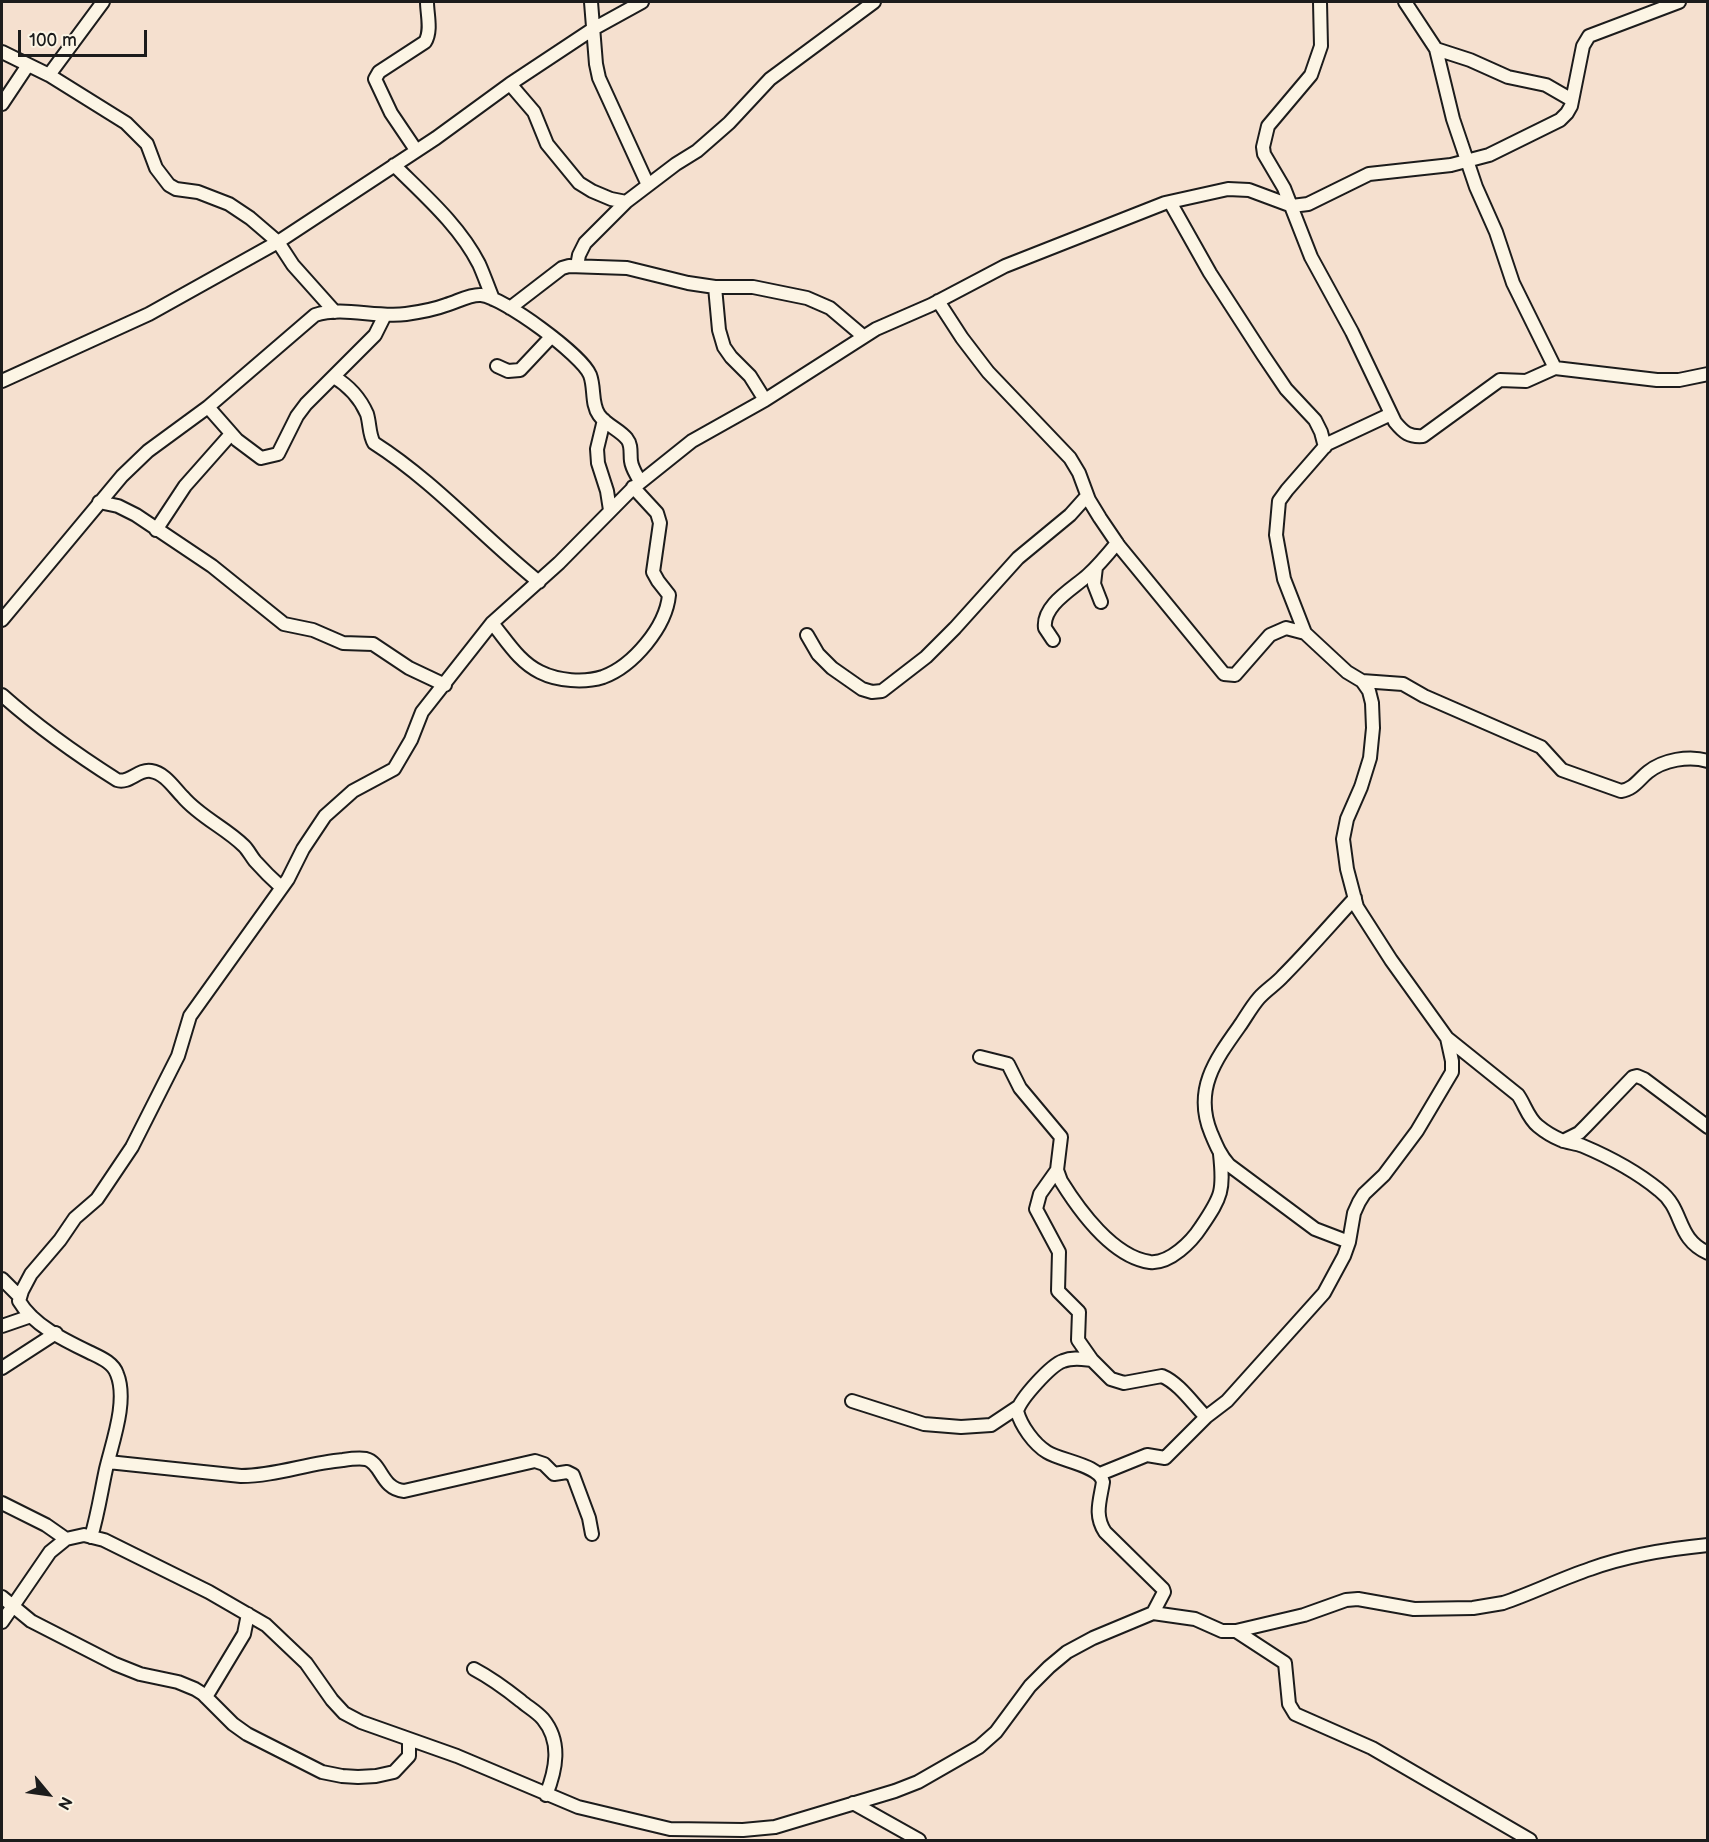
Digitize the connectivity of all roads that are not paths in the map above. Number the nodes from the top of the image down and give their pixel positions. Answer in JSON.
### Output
{"nodes":[{"id":1,"x":103,"y":2,"type":"edge"},
{"id":2,"x":427,"y":2,"type":"edge"},
{"id":3,"x":591,"y":2,"type":"edge"},
{"id":4,"x":642,"y":2,"type":"edge"},
{"id":5,"x":874,"y":2,"type":"edge"},
{"id":6,"x":1320,"y":2,"type":"edge"},
{"id":7,"x":1405,"y":2,"type":"edge"},
{"id":8,"x":1679,"y":2,"type":"edge"},
{"id":9,"x":593,"y":29,"type":"junction"},
{"id":10,"x":1436,"y":49,"type":"junction"},
{"id":11,"x":2,"y":52,"type":"edge"},
{"id":12,"x":28,"y":65,"type":"junction"},
{"id":13,"x":50,"y":75,"type":"junction"},
{"id":14,"x":510,"y":84,"type":"junction"},
{"id":15,"x":1572,"y":100,"type":"junction"},
{"id":16,"x":2,"y":104,"type":"edge"},
{"id":17,"x":416,"y":150,"type":"junction"},
{"id":18,"x":1467,"y":161,"type":"junction"},
{"id":19,"x":394,"y":165,"type":"junction"},
{"id":20,"x":648,"y":185,"type":"junction"},
{"id":21,"x":627,"y":201,"type":"junction"},
{"id":22,"x":1170,"y":202,"type":"junction"},
{"id":23,"x":1292,"y":206,"type":"junction"},
{"id":24,"x":278,"y":242,"type":"junction"},
{"id":25,"x":577,"y":266,"type":"junction"},
{"id":26,"x":715,"y":286,"type":"junction"},
{"id":27,"x":493,"y":299,"type":"junction"},
{"id":28,"x":938,"y":301,"type":"junction"},
{"id":29,"x":510,"y":308,"type":"junction"},
{"id":30,"x":335,"y":312,"type":"junction"},
{"id":31,"x":385,"y":315,"type":"junction"},
{"id":32,"x":864,"y":336,"type":"junction"},
{"id":33,"x":551,"y":337,"type":"junction"},
{"id":34,"x":497,"y":366,"type":"dead end"},
{"id":35,"x":1555,"y":368,"type":"junction"},
{"id":36,"x":1707,"y":374,"type":"edge"},
{"id":37,"x":334,"y":377,"type":"junction"},
{"id":38,"x":2,"y":381,"type":"edge"},
{"id":39,"x":765,"y":400,"type":"junction"},
{"id":40,"x":208,"y":407,"type":"junction"},
{"id":41,"x":1391,"y":414,"type":"junction"},
{"id":42,"x":604,"y":420,"type":"junction"},
{"id":43,"x":231,"y":434,"type":"junction"},
{"id":44,"x":1325,"y":447,"type":"junction"},
{"id":45,"x":637,"y":485,"type":"junction"},
{"id":46,"x":1087,"y":496,"type":"junction"},
{"id":47,"x":99,"y":502,"type":"junction"},
{"id":48,"x":610,"y":510,"type":"junction"},
{"id":49,"x":156,"y":530,"type":"junction"},
{"id":50,"x":1117,"y":543,"type":"junction"},
{"id":51,"x":1096,"y":567,"type":"junction"},
{"id":52,"x":539,"y":582,"type":"junction"},
{"id":53,"x":1101,"y":602,"type":"dead end"},
{"id":54,"x":2,"y":620,"type":"edge"},
{"id":55,"x":492,"y":623,"type":"junction"},
{"id":56,"x":1305,"y":633,"type":"junction"},
{"id":57,"x":807,"y":635,"type":"dead end"},
{"id":58,"x":1053,"y":640,"type":"dead end"},
{"id":59,"x":1362,"y":681,"type":"junction"},
{"id":60,"x":446,"y":685,"type":"junction"},
{"id":61,"x":2,"y":694,"type":"edge"},
{"id":62,"x":1707,"y":760,"type":"edge"},
{"id":63,"x":281,"y":887,"type":"junction"},
{"id":64,"x":1355,"y":898,"type":"junction"},
{"id":65,"x":1447,"y":1038,"type":"junction"},
{"id":66,"x":980,"y":1057,"type":"dead end"},
{"id":67,"x":1707,"y":1127,"type":"edge"},
{"id":68,"x":1562,"y":1141,"type":"junction"},
{"id":69,"x":1220,"y":1153,"type":"junction"},
{"id":70,"x":1057,"y":1170,"type":"junction"},
{"id":71,"x":1349,"y":1242,"type":"junction"},
{"id":72,"x":1707,"y":1253,"type":"edge"},
{"id":73,"x":2,"y":1279,"type":"edge"},
{"id":74,"x":20,"y":1297,"type":"junction"},
{"id":75,"x":31,"y":1316,"type":"junction"},
{"id":76,"x":2,"y":1326,"type":"edge"},
{"id":77,"x":56,"y":1334,"type":"junction"},
{"id":78,"x":1092,"y":1360,"type":"junction"},
{"id":79,"x":2,"y":1368,"type":"edge"},
{"id":80,"x":852,"y":1401,"type":"dead end"},
{"id":81,"x":1018,"y":1407,"type":"junction"},
{"id":82,"x":1206,"y":1418,"type":"junction"},
{"id":83,"x":108,"y":1462,"type":"junction"},
{"id":84,"x":1100,"y":1474,"type":"junction"},
{"id":85,"x":2,"y":1503,"type":"edge"},
{"id":86,"x":592,"y":1534,"type":"dead end"},
{"id":87,"x":92,"y":1537,"type":"junction"},
{"id":88,"x":66,"y":1539,"type":"junction"},
{"id":89,"x":1707,"y":1545,"type":"edge"},
{"id":90,"x":2,"y":1597,"type":"edge"},
{"id":91,"x":13,"y":1606,"type":"junction"},
{"id":92,"x":1153,"y":1613,"type":"junction"},
{"id":93,"x":248,"y":1614,"type":"junction"},
{"id":94,"x":2,"y":1622,"type":"edge"},
{"id":95,"x":1236,"y":1631,"type":"junction"},
{"id":96,"x":474,"y":1669,"type":"dead end"},
{"id":97,"x":206,"y":1697,"type":"junction"},
{"id":98,"x":409,"y":1739,"type":"junction"},
{"id":99,"x":546,"y":1795,"type":"junction"},
{"id":100,"x":853,"y":1803,"type":"junction"},
{"id":101,"x":683,"y":1828,"type":"junction"},
{"id":102,"x":694,"y":1840,"type":"edge"},
{"id":103,"x":919,"y":1840,"type":"edge"},
{"id":104,"x":1530,"y":1840,"type":"edge"}],
"edges":[{"from":1,"to":13,"type":"street"},
{"from":2,"to":17,"type":"street"},
{"from":3,"to":9,"type":"street"},
{"from":4,"to":9,"type":"street"},
{"from":5,"to":20,"type":"street"},
{"from":6,"to":23,"type":"street"},
{"from":7,"to":10,"type":"street"},
{"from":8,"to":15,"type":"street"},
{"from":9,"to":14,"type":"street"},
{"from":9,"to":20,"type":"street"},
{"from":10,"to":15,"type":"street"},
{"from":10,"to":18,"type":"street"},
{"from":11,"to":12,"type":"street"},
{"from":12,"to":13,"type":"street"},
{"from":12,"to":16,"type":"street"},
{"from":13,"to":24,"type":"street"},
{"from":14,"to":17,"type":"street"},
{"from":14,"to":21,"type":"street"},
{"from":15,"to":18,"type":"street"},
{"from":17,"to":19,"type":"street"},
{"from":18,"to":23,"type":"street"},
{"from":18,"to":35,"type":"street"},
{"from":19,"to":24,"type":"street"},
{"from":19,"to":27,"type":"street"},
{"from":20,"to":21,"type":"street"},
{"from":21,"to":25,"type":"street"},
{"from":22,"to":23,"type":"street"},
{"from":22,"to":28,"type":"street"},
{"from":22,"to":44,"type":"street"},
{"from":23,"to":41,"type":"street"},
{"from":24,"to":30,"type":"street"},
{"from":24,"to":38,"type":"street"},
{"from":25,"to":26,"type":"street"},
{"from":25,"to":29,"type":"street"},
{"from":26,"to":32,"type":"street"},
{"from":26,"to":39,"type":"street"},
{"from":27,"to":29,"type":"street"},
{"from":27,"to":31,"type":"street"},
{"from":28,"to":32,"type":"street"},
{"from":28,"to":46,"type":"street"},
{"from":29,"to":33,"type":"street"},
{"from":30,"to":31,"type":"street"},
{"from":30,"to":40,"type":"street"},
{"from":31,"to":37,"type":"street"},
{"from":32,"to":39,"type":"street"},
{"from":33,"to":34,"type":"street"},
{"from":33,"to":42,"type":"street"},
{"from":35,"to":36,"type":"street"},
{"from":35,"to":41,"type":"street"},
{"from":37,"to":43,"type":"street"},
{"from":37,"to":52,"type":"street"},
{"from":39,"to":45,"type":"street"},
{"from":40,"to":43,"type":"street"},
{"from":40,"to":47,"type":"street"},
{"from":41,"to":44,"type":"street"},
{"from":42,"to":45,"type":"street"},
{"from":42,"to":48,"type":"street"},
{"from":43,"to":49,"type":"street"},
{"from":44,"to":56,"type":"street"},
{"from":45,"to":48,"type":"street"},
{"from":45,"to":55,"type":"street"},
{"from":46,"to":50,"type":"street"},
{"from":46,"to":57,"type":"street"},
{"from":47,"to":49,"type":"street"},
{"from":47,"to":54,"type":"street"},
{"from":48,"to":52,"type":"street"},
{"from":49,"to":60,"type":"street"},
{"from":50,"to":51,"type":"street"},
{"from":50,"to":56,"type":"street"},
{"from":51,"to":53,"type":"street"},
{"from":51,"to":58,"type":"street"},
{"from":52,"to":55,"type":"street"},
{"from":55,"to":60,"type":"street"},
{"from":56,"to":59,"type":"street"},
{"from":59,"to":62,"type":"street"},
{"from":59,"to":64,"type":"street"},
{"from":60,"to":63,"type":"street"},
{"from":61,"to":63,"type":"street"},
{"from":63,"to":74,"type":"street"},
{"from":64,"to":65,"type":"street"},
{"from":64,"to":69,"type":"street"},
{"from":65,"to":68,"type":"street"},
{"from":65,"to":71,"type":"street"},
{"from":66,"to":70,"type":"street"},
{"from":67,"to":68,"type":"street"},
{"from":68,"to":72,"type":"street"},
{"from":69,"to":70,"type":"street"},
{"from":69,"to":71,"type":"street"},
{"from":70,"to":78,"type":"street"},
{"from":71,"to":82,"type":"street"},
{"from":73,"to":74,"type":"street"},
{"from":74,"to":75,"type":"street"},
{"from":75,"to":76,"type":"street"},
{"from":75,"to":77,"type":"street"},
{"from":77,"to":79,"type":"street"},
{"from":77,"to":83,"type":"street"},
{"from":78,"to":81,"type":"street"},
{"from":78,"to":82,"type":"street"},
{"from":80,"to":81,"type":"street"},
{"from":81,"to":84,"type":"street"},
{"from":82,"to":84,"type":"street"},
{"from":83,"to":86,"type":"street"},
{"from":83,"to":87,"type":"street"},
{"from":84,"to":92,"type":"street"},
{"from":85,"to":88,"type":"street"},
{"from":87,"to":88,"type":"street"},
{"from":87,"to":93,"type":"street"},
{"from":88,"to":91,"type":"street"},
{"from":89,"to":95,"type":"street"},
{"from":90,"to":91,"type":"street"},
{"from":91,"to":94,"type":"street"},
{"from":91,"to":97,"type":"street"},
{"from":92,"to":95,"type":"street"},
{"from":92,"to":100,"type":"street"},
{"from":93,"to":97,"type":"street"},
{"from":93,"to":98,"type":"street"},
{"from":95,"to":104,"type":"street"},
{"from":96,"to":99,"type":"street"},
{"from":97,"to":98,"type":"street"},
{"from":98,"to":99,"type":"street"},
{"from":99,"to":101,"type":"street"},
{"from":100,"to":101,"type":"street"},
{"from":100,"to":103,"type":"street"},
{"from":101,"to":102,"type":"street"}]}
